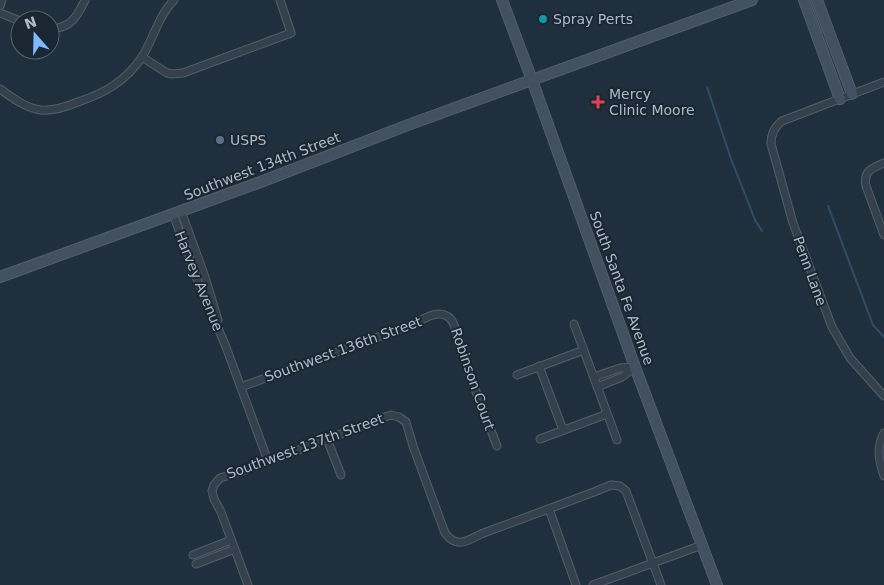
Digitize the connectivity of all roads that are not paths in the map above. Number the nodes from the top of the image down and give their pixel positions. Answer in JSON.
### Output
{"nodes":[{"id":1,"x":2,"y":0,"type":"edge"},
{"id":2,"x":85,"y":0,"type":"edge"},
{"id":3,"x":174,"y":0,"type":"edge"},
{"id":4,"x":280,"y":0,"type":"edge"},
{"id":5,"x":502,"y":0,"type":"edge"},
{"id":6,"x":752,"y":0,"type":"edge"},
{"id":7,"x":804,"y":0,"type":"edge"},
{"id":8,"x":817,"y":0,"type":"edge"},
{"id":9,"x":0,"y":6,"type":"edge"},
{"id":10,"x":60,"y":27,"type":"edge"},
{"id":11,"x":142,"y":57,"type":"junction"},
{"id":12,"x":532,"y":80,"type":"junction"},
{"id":13,"x":884,"y":82,"type":"edge"},
{"id":14,"x":0,"y":89,"type":"edge"},
{"id":15,"x":852,"y":94,"type":"junction"},
{"id":16,"x":840,"y":99,"type":"junction"},
{"id":17,"x":884,"y":163,"type":"edge"},
{"id":18,"x":177,"y":213,"type":"junction"},
{"id":19,"x":884,"y":235,"type":"edge"},
{"id":20,"x":0,"y":277,"type":"edge"},
{"id":21,"x":445,"y":315,"type":"joint"},
{"id":22,"x":574,"y":324,"type":"dead end"},
{"id":23,"x":584,"y":350,"type":"junction"},
{"id":24,"x":539,"y":366,"type":"junction"},
{"id":25,"x":636,"y":367,"type":"junction"},
{"id":26,"x":517,"y":375,"type":"dead end"},
{"id":27,"x":594,"y":377,"type":"junction"},
{"id":28,"x":241,"y":387,"type":"junction"},
{"id":29,"x":597,"y":387,"type":"junction"},
{"id":30,"x":884,"y":396,"type":"edge"},
{"id":31,"x":608,"y":414,"type":"junction"},
{"id":32,"x":564,"y":430,"type":"junction"},
{"id":33,"x":884,"y":433,"type":"edge"},
{"id":34,"x":327,"y":439,"type":"junction"},
{"id":35,"x":540,"y":439,"type":"dead end"},
{"id":36,"x":617,"y":440,"type":"dead end"},
{"id":37,"x":496,"y":446,"type":"dead end"},
{"id":38,"x":268,"y":461,"type":"junction"},
{"id":39,"x":341,"y":475,"type":"dead end"},
{"id":40,"x":884,"y":476,"type":"edge"},
{"id":41,"x":549,"y":509,"type":"junction"},
{"id":42,"x":231,"y":540,"type":"junction"},
{"id":43,"x":702,"y":544,"type":"junction"},
{"id":44,"x":205,"y":550,"type":"junction"},
{"id":45,"x":234,"y":550,"type":"junction"},
{"id":46,"x":193,"y":555,"type":"dead end"},
{"id":47,"x":208,"y":559,"type":"junction"},
{"id":48,"x":652,"y":563,"type":"junction"},
{"id":49,"x":196,"y":564,"type":"dead end"},
{"id":50,"x":248,"y":585,"type":"edge"},
{"id":51,"x":576,"y":585,"type":"edge"},
{"id":52,"x":592,"y":585,"type":"edge"},
{"id":53,"x":661,"y":585,"type":"edge"},
{"id":54,"x":717,"y":585,"type":"edge"}],
"edges":[{"from":1,"to":9,"type":"street"},
{"from":2,"to":10,"type":"street"},
{"from":3,"to":11,"type":"street"},
{"from":4,"to":11,"type":"street"},
{"from":5,"to":12,"type":"main road","name":"South Santa Fe Avenue"},
{"from":6,"to":12,"type":"main road","name":"Southwest 134th Street"},
{"from":7,"to":16,"type":"main road"},
{"from":8,"to":15,"type":"main road"},
{"from":11,"to":14,"type":"street"},
{"from":12,"to":18,"type":"main road","name":"Southwest 134th Street"},
{"from":12,"to":25,"type":"main road","name":"South Santa Fe Avenue"},
{"from":13,"to":15,"type":"street"},
{"from":15,"to":16,"type":"street"},
{"from":16,"to":30,"type":"street","name":"Penn Lane"},
{"from":17,"to":19,"type":"street"},
{"from":18,"to":20,"type":"main road","name":"Southwest 134th Street"},
{"from":18,"to":28,"type":"street","name":"Harvey Avenue"},
{"from":21,"to":28,"type":"street","name":"Southwest 136th Street"},
{"from":21,"to":37,"type":"street","name":"Robinson Court"},
{"from":22,"to":23,"type":"street"},
{"from":23,"to":24,"type":"street"},
{"from":23,"to":27,"type":"street"},
{"from":24,"to":26,"type":"street"},
{"from":24,"to":32,"type":"street"},
{"from":25,"to":27,"type":"street"},
{"from":25,"to":29,"type":"street"},
{"from":25,"to":43,"type":"main road","name":"South Santa Fe Avenue"},
{"from":27,"to":29,"type":"street"},
{"from":28,"to":38,"type":"street","name":"Harvey Avenue"},
{"from":29,"to":31,"type":"street"},
{"from":31,"to":32,"type":"street"},
{"from":31,"to":36,"type":"street"},
{"from":32,"to":35,"type":"street"},
{"from":33,"to":40,"type":"street"},
{"from":34,"to":38,"type":"street","name":"Southwest 137th Street"},
{"from":34,"to":39,"type":"street"},
{"from":34,"to":41,"type":"street","name":"Southwest 137th Street"},
{"from":38,"to":42,"type":"street","name":"Southwest 137th Street"},
{"from":41,"to":48,"type":"street"},
{"from":41,"to":51,"type":"street"},
{"from":42,"to":44,"type":"street"},
{"from":42,"to":45,"type":"street"},
{"from":43,"to":48,"type":"street"},
{"from":43,"to":54,"type":"main road","name":"South Santa Fe Avenue"},
{"from":44,"to":46,"type":"street"},
{"from":44,"to":47,"type":"street"},
{"from":45,"to":47,"type":"street"},
{"from":45,"to":50,"type":"street"},
{"from":47,"to":49,"type":"street"},
{"from":48,"to":52,"type":"street"},
{"from":48,"to":53,"type":"street"}]}
